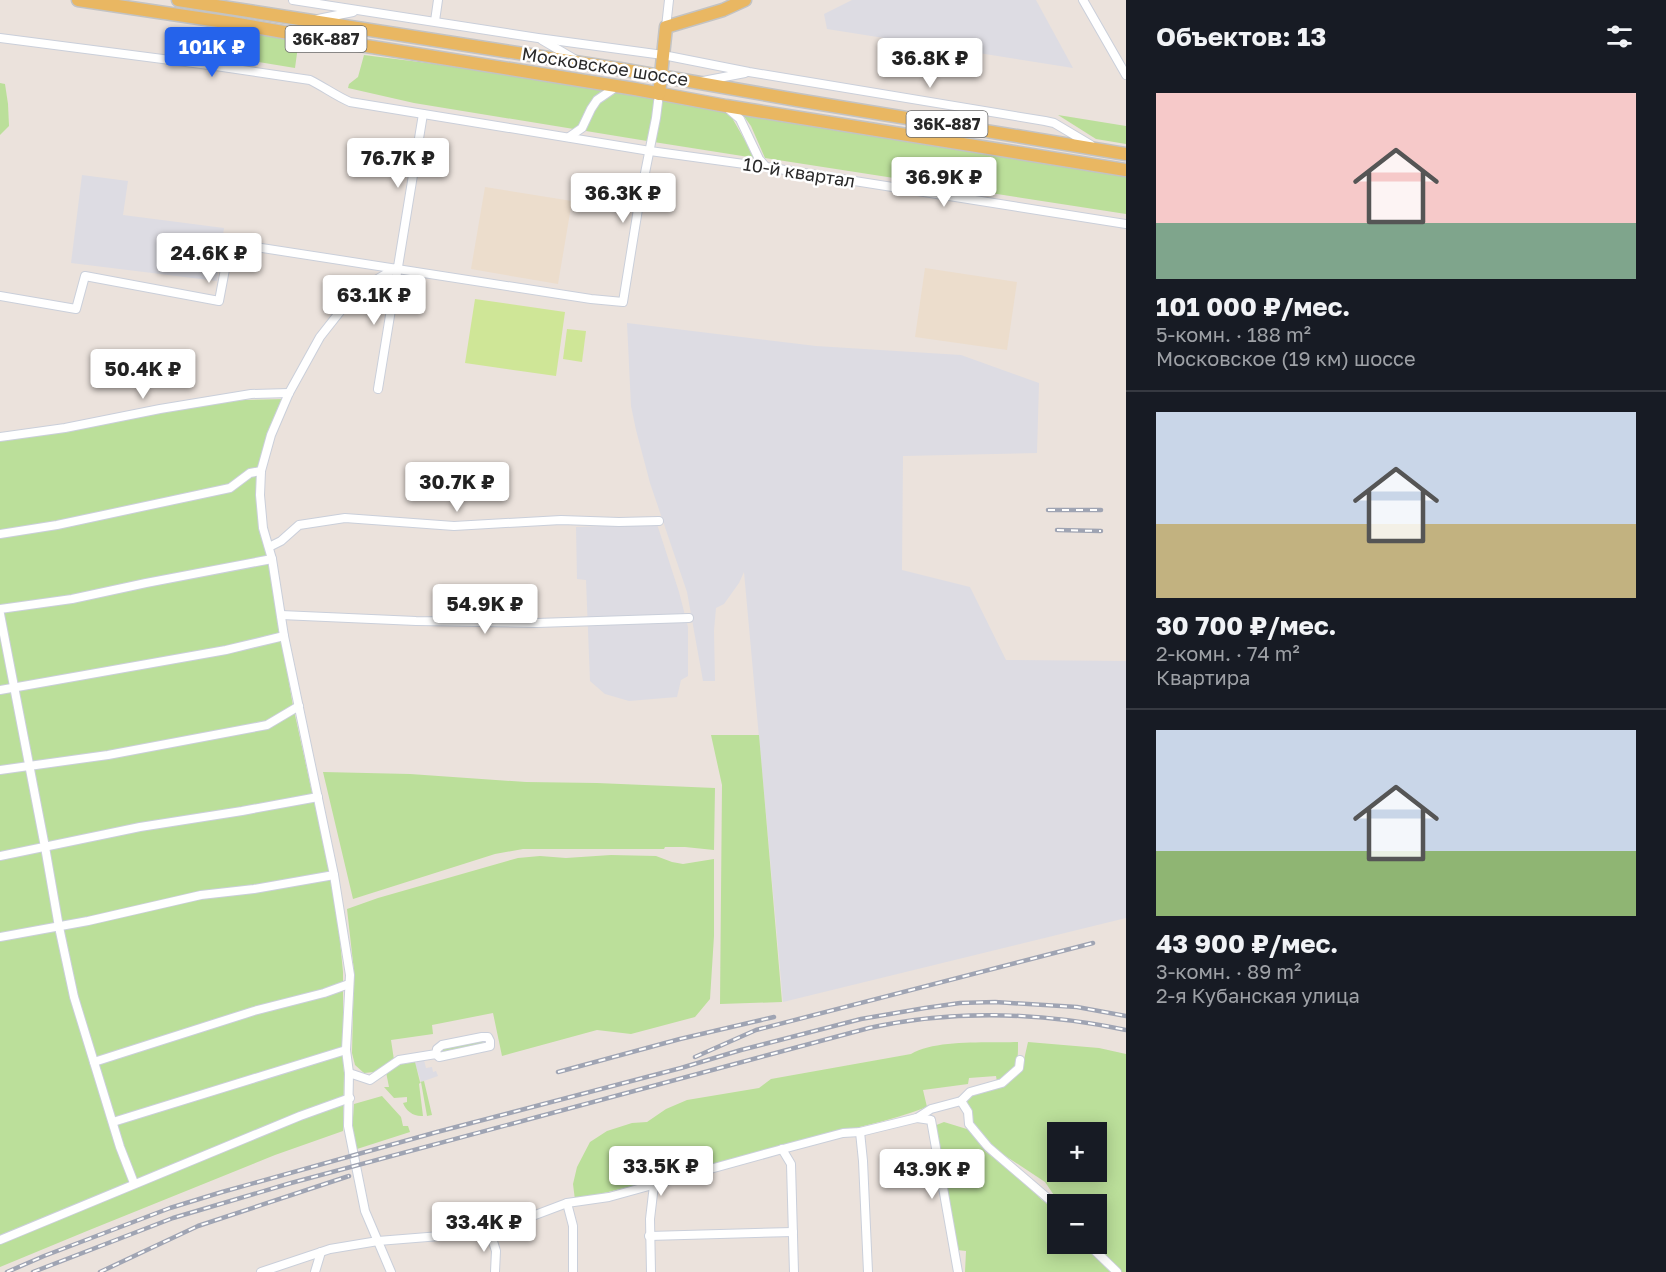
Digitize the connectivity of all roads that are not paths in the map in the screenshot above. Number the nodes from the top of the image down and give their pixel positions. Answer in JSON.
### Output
{"nodes":[{"id":1,"x":78,"y":0,"type":"edge"},
{"id":2,"x":178,"y":0,"type":"edge"},
{"id":3,"x":293,"y":0,"type":"edge"},
{"id":4,"x":438,"y":0,"type":"edge"},
{"id":5,"x":669,"y":0,"type":"edge"},
{"id":6,"x":745,"y":0,"type":"edge"},
{"id":7,"x":1083,"y":0,"type":"edge"},
{"id":8,"x":133,"y":3,"type":"edge"},
{"id":9,"x":150,"y":5,"type":"edge"},
{"id":10,"x":358,"y":11,"type":"junction"},
{"id":11,"x":310,"y":20,"type":"junction"},
{"id":12,"x":435,"y":21,"type":"junction"},
{"id":13,"x":666,"y":27,"type":"junction"},
{"id":14,"x":0,"y":38,"type":"edge"},
{"id":15,"x":538,"y":38,"type":"junction"},
{"id":16,"x":663,"y":55,"type":"junction"},
{"id":17,"x":580,"y":62,"type":"junction"},
{"id":18,"x":749,"y":72,"type":"junction"},
{"id":19,"x":1126,"y":75,"type":"edge"},
{"id":20,"x":661,"y":76,"type":"junction"},
{"id":21,"x":699,"y":82,"type":"junction"},
{"id":22,"x":616,"y":87,"type":"junction"},
{"id":23,"x":659,"y":94,"type":"junction"},
{"id":24,"x":726,"y":106,"type":"junction"},
{"id":25,"x":423,"y":114,"type":"junction"},
{"id":26,"x":569,"y":138,"type":"junction"},
{"id":27,"x":1097,"y":149,"type":"junction"},
{"id":28,"x":650,"y":151,"type":"junction"},
{"id":29,"x":1126,"y":154,"type":"edge"},
{"id":30,"x":766,"y":167,"type":"junction"},
{"id":31,"x":1126,"y":170,"type":"edge"},
{"id":32,"x":1126,"y":224,"type":"edge"},
{"id":33,"x":396,"y":268,"type":"junction"},
{"id":34,"x":0,"y":296,"type":"edge"},
{"id":35,"x":378,"y":389,"type":"dead end"},
{"id":36,"x":290,"y":393,"type":"junction"},
{"id":37,"x":0,"y":437,"type":"edge"},
{"id":38,"x":261,"y":471,"type":"junction"},
{"id":39,"x":659,"y":521,"type":"dead end"},
{"id":40,"x":0,"y":534,"type":"edge"},
{"id":41,"x":269,"y":547,"type":"junction"},
{"id":42,"x":272,"y":559,"type":"junction"},
{"id":43,"x":0,"y":609,"type":"edge"},
{"id":44,"x":0,"y":614,"type":"edge"},
{"id":45,"x":281,"y":615,"type":"junction"},
{"id":46,"x":689,"y":618,"type":"dead end"},
{"id":47,"x":284,"y":636,"type":"junction"},
{"id":48,"x":14,"y":687,"type":"junction"},
{"id":49,"x":0,"y":690,"type":"edge"},
{"id":50,"x":299,"y":706,"type":"junction"},
{"id":51,"x":29,"y":766,"type":"junction"},
{"id":52,"x":0,"y":770,"type":"edge"},
{"id":53,"x":318,"y":797,"type":"junction"},
{"id":54,"x":45,"y":847,"type":"junction"},
{"id":55,"x":0,"y":856,"type":"edge"},
{"id":56,"x":334,"y":875,"type":"junction"},
{"id":57,"x":59,"y":927,"type":"junction"},
{"id":58,"x":0,"y":937,"type":"edge"},
{"id":59,"x":349,"y":984,"type":"junction"},
{"id":60,"x":346,"y":1050,"type":"junction"},
{"id":61,"x":436,"y":1054,"type":"junction"},
{"id":62,"x":1020,"y":1060,"type":"dead end"},
{"id":63,"x":94,"y":1062,"type":"junction"},
{"id":64,"x":350,"y":1073,"type":"junction"},
{"id":65,"x":350,"y":1098,"type":"junction"},
{"id":66,"x":961,"y":1101,"type":"junction"},
{"id":67,"x":917,"y":1118,"type":"junction"},
{"id":68,"x":112,"y":1122,"type":"junction"},
{"id":69,"x":860,"y":1132,"type":"junction"},
{"id":70,"x":782,"y":1149,"type":"junction"},
{"id":71,"x":134,"y":1183,"type":"junction"},
{"id":72,"x":654,"y":1185,"type":"junction"},
{"id":73,"x":1047,"y":1197,"type":"edge"},
{"id":74,"x":567,"y":1203,"type":"junction"},
{"id":75,"x":490,"y":1232,"type":"junction"},
{"id":76,"x":793,"y":1232,"type":"junction"},
{"id":77,"x":649,"y":1236,"type":"junction"},
{"id":78,"x":0,"y":1240,"type":"edge"},
{"id":79,"x":378,"y":1241,"type":"junction"},
{"id":80,"x":321,"y":1252,"type":"junction"},
{"id":81,"x":1098,"y":1254,"type":"edge"},
{"id":82,"x":261,"y":1272,"type":"edge"},
{"id":83,"x":315,"y":1272,"type":"edge"},
{"id":84,"x":391,"y":1272,"type":"edge"},
{"id":85,"x":495,"y":1272,"type":"edge"},
{"id":86,"x":573,"y":1272,"type":"edge"},
{"id":87,"x":651,"y":1272,"type":"edge"},
{"id":88,"x":794,"y":1272,"type":"edge"},
{"id":89,"x":868,"y":1272,"type":"edge"},
{"id":90,"x":958,"y":1272,"type":"edge"},
{"id":91,"x":1117,"y":1272,"type":"edge"}],
"edges":[{"from":1,"to":8,"type":"main road","name":"Московское шоссе","number":"36К-887"},
{"from":2,"to":11,"type":"main road","name":"Московское шоссе","number":"36К-887"},
{"from":3,"to":10,"type":"street"},
{"from":4,"to":12,"type":"street"},
{"from":5,"to":13,"type":"street"},
{"from":6,"to":13,"type":"main road"},
{"from":7,"to":19,"type":"street"},
{"from":8,"to":9,"type":"main road","name":"Московское шоссе","number":"36К-887"},
{"from":9,"to":22,"type":"main road","name":"Московское шоссе","number":"36К-887"},
{"from":10,"to":11,"type":"street"},
{"from":10,"to":12,"type":"street"},
{"from":11,"to":17,"type":"main road","name":"Московское шоссе","number":"36К-887"},
{"from":12,"to":15,"type":"street"},
{"from":13,"to":16,"type":"main road"},
{"from":14,"to":25,"type":"street","name":"10-й квартал"},
{"from":15,"to":16,"type":"street"},
{"from":15,"to":17,"type":"street"},
{"from":16,"to":18,"type":"street"},
{"from":16,"to":20,"type":"main road"},
{"from":17,"to":20,"type":"main road","name":"Московское шоссе","number":"36К-887"},
{"from":18,"to":21,"type":"street"},
{"from":18,"to":27,"type":"street"},
{"from":20,"to":21,"type":"main road","name":"Московское шоссе","number":"36К-887"},
{"from":20,"to":23,"type":"main road"},
{"from":21,"to":27,"type":"main road","name":"Московское шоссе","number":"36К-887"},
{"from":22,"to":23,"type":"main road","name":"Московское шоссе","number":"36К-887"},
{"from":22,"to":26,"type":"street"},
{"from":23,"to":24,"type":"main road","name":"Московское шоссе","number":"36К-887"},
{"from":23,"to":28,"type":"street"},
{"from":24,"to":30,"type":"street"},
{"from":24,"to":31,"type":"main road","name":"Московское шоссе","number":"36К-887"},
{"from":25,"to":26,"type":"street","name":"10-й квартал"},
{"from":25,"to":33,"type":"street"},
{"from":26,"to":28,"type":"street","name":"10-й квартал"},
{"from":27,"to":29,"type":"main road","name":"Московское шоссе","number":"36К-887"},
{"from":28,"to":30,"type":"street","name":"10-й квартал"},
{"from":28,"to":33,"type":"street"},
{"from":30,"to":32,"type":"street","name":"10-й квартал"},
{"from":33,"to":34,"type":"street"},
{"from":33,"to":35,"type":"street"},
{"from":33,"to":36,"type":"street"},
{"from":36,"to":37,"type":"street"},
{"from":36,"to":38,"type":"street"},
{"from":38,"to":40,"type":"street"},
{"from":38,"to":41,"type":"street"},
{"from":39,"to":41,"type":"street"},
{"from":41,"to":42,"type":"street"},
{"from":42,"to":43,"type":"street"},
{"from":42,"to":45,"type":"street"},
{"from":44,"to":48,"type":"street"},
{"from":45,"to":46,"type":"street"},
{"from":45,"to":47,"type":"street"},
{"from":47,"to":48,"type":"street"},
{"from":47,"to":50,"type":"street"},
{"from":48,"to":49,"type":"street"},
{"from":48,"to":51,"type":"street"},
{"from":50,"to":51,"type":"street"},
{"from":50,"to":53,"type":"street"},
{"from":51,"to":52,"type":"street"},
{"from":51,"to":54,"type":"street"},
{"from":53,"to":54,"type":"street"},
{"from":53,"to":56,"type":"street"},
{"from":54,"to":55,"type":"street"},
{"from":54,"to":57,"type":"street"},
{"from":56,"to":57,"type":"street"},
{"from":56,"to":59,"type":"street"},
{"from":57,"to":58,"type":"street"},
{"from":57,"to":63,"type":"street"},
{"from":59,"to":60,"type":"street"},
{"from":59,"to":63,"type":"street"},
{"from":60,"to":64,"type":"street"},
{"from":60,"to":68,"type":"street"},
{"from":61,"to":61,"type":"street"},
{"from":61,"to":64,"type":"street"},
{"from":62,"to":66,"type":"street"},
{"from":63,"to":68,"type":"street"},
{"from":64,"to":65,"type":"street"},
{"from":65,"to":71,"type":"street"},
{"from":65,"to":79,"type":"street"},
{"from":66,"to":67,"type":"street"},
{"from":66,"to":73,"type":"street"},
{"from":67,"to":69,"type":"street"},
{"from":67,"to":90,"type":"street"},
{"from":68,"to":71,"type":"street"},
{"from":69,"to":70,"type":"street"},
{"from":69,"to":89,"type":"street"},
{"from":70,"to":72,"type":"street"},
{"from":70,"to":76,"type":"street"},
{"from":71,"to":78,"type":"street"},
{"from":72,"to":74,"type":"street"},
{"from":72,"to":77,"type":"street"},
{"from":74,"to":75,"type":"street"},
{"from":74,"to":86,"type":"street"},
{"from":75,"to":79,"type":"street"},
{"from":75,"to":85,"type":"street"},
{"from":76,"to":77,"type":"street"},
{"from":76,"to":88,"type":"street"},
{"from":77,"to":87,"type":"street"},
{"from":79,"to":80,"type":"street"},
{"from":79,"to":84,"type":"street"},
{"from":80,"to":82,"type":"street"},
{"from":80,"to":83,"type":"street"},
{"from":81,"to":91,"type":"street"}]}
